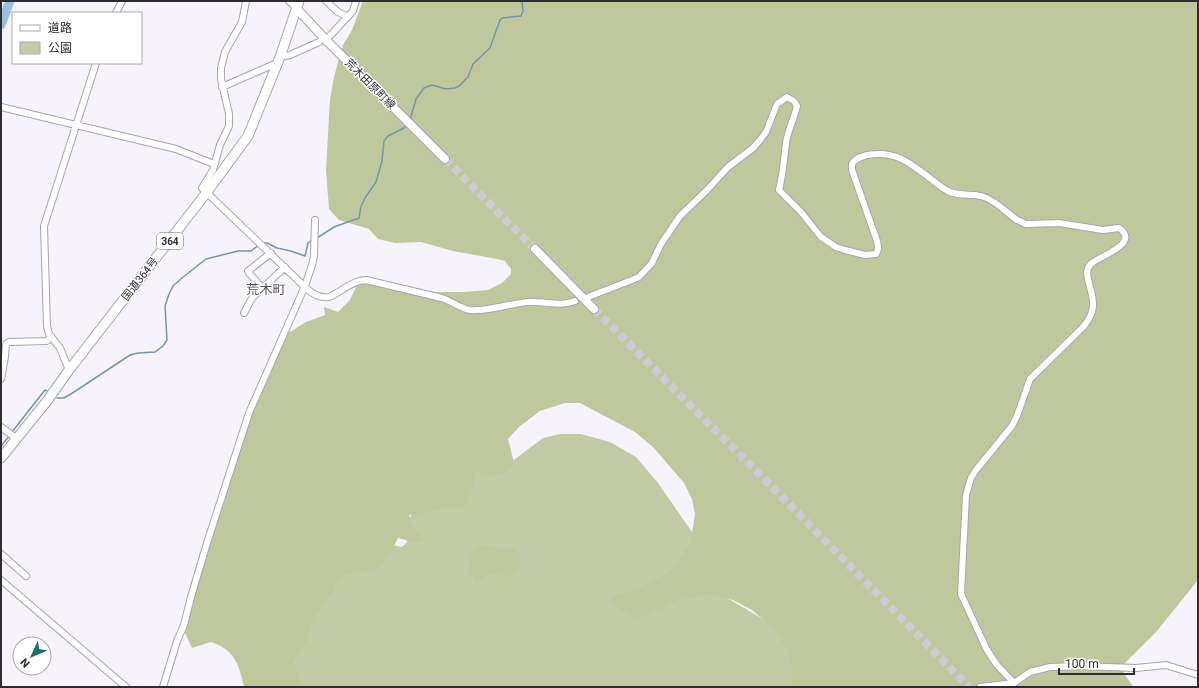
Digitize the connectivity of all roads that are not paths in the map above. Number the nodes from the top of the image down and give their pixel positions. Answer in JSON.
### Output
{"nodes":[{"id":1,"x":122,"y":1,"type":"edge"},
{"id":2,"x":246,"y":1,"type":"edge"},
{"id":3,"x":289,"y":1,"type":"edge"},
{"id":4,"x":326,"y":1,"type":"edge"},
{"id":5,"x":356,"y":1,"type":"edge"},
{"id":6,"x":298,"y":5,"type":"edge"},
{"id":7,"x":116,"y":12,"type":"edge"},
{"id":8,"x":348,"y":17,"type":"junction"},
{"id":9,"x":322,"y":41,"type":"junction"},
{"id":10,"x":279,"y":60,"type":"junction"},
{"id":11,"x":96,"y":64,"type":"edge"},
{"id":12,"x":222,"y":87,"type":"junction"},
{"id":13,"x":1,"y":107,"type":"edge"},
{"id":14,"x":76,"y":124,"type":"junction"},
{"id":15,"x":445,"y":159,"type":"tunnel mouth"},
{"id":16,"x":214,"y":164,"type":"junction"},
{"id":17,"x":207,"y":192,"type":"junction"},
{"id":18,"x":315,"y":220,"type":"dead end"},
{"id":19,"x":535,"y":249,"type":"tunnel mouth"},
{"id":20,"x":271,"y":253,"type":"junction"},
{"id":21,"x":285,"y":267,"type":"junction"},
{"id":22,"x":305,"y":286,"type":"junction"},
{"id":23,"x":262,"y":288,"type":"junction"},
{"id":24,"x":588,"y":297,"type":"dead end"},
{"id":25,"x":575,"y":301,"type":"dead end"},
{"id":26,"x":594,"y":309,"type":"tunnel mouth"},
{"id":27,"x":244,"y":313,"type":"dead end"},
{"id":28,"x":51,"y":337,"type":"junction"},
{"id":29,"x":69,"y":370,"type":"junction"},
{"id":30,"x":1,"y":379,"type":"edge"},
{"id":31,"x":1,"y":427,"type":"edge"},
{"id":32,"x":16,"y":438,"type":"junction"},
{"id":33,"x":1,"y":458,"type":"edge"},
{"id":34,"x":1,"y":554,"type":"edge"},
{"id":35,"x":26,"y":576,"type":"dead end"},
{"id":36,"x":1,"y":580,"type":"edge"},
{"id":37,"x":1198,"y":675,"type":"edge"},
{"id":38,"x":1014,"y":683,"type":"junction"},
{"id":39,"x":126,"y":687,"type":"edge"},
{"id":40,"x":163,"y":687,"type":"edge"},
{"id":41,"x":980,"y":687,"type":"edge"}],
"edges":[{"from":1,"to":7,"type":"street"},
{"from":2,"to":12,"type":"street"},
{"from":3,"to":6,"type":"street"},
{"from":4,"to":8,"type":"street"},
{"from":5,"to":8,"type":"street"},
{"from":6,"to":9,"type":"main road","name":"荒木田原町線"},
{"from":6,"to":10,"type":"highway","name":"国道364号","number":"364"},
{"from":8,"to":9,"type":"street"},
{"from":9,"to":10,"type":"street"},
{"from":9,"to":15,"type":"main road","name":"荒木田原町線"},
{"from":10,"to":12,"type":"street"},
{"from":10,"to":17,"type":"highway","name":"国道364号","number":"364"},
{"from":11,"to":14,"type":"street"},
{"from":12,"to":16,"type":"street"},
{"from":13,"to":14,"type":"street"},
{"from":14,"to":16,"type":"street"},
{"from":14,"to":28,"type":"street"},
{"from":16,"to":17,"type":"street"},
{"from":17,"to":20,"type":"street"},
{"from":17,"to":29,"type":"highway","name":"国道364号","number":"364"},
{"from":18,"to":22,"type":"street"},
{"from":19,"to":26,"type":"main road"},
{"from":20,"to":21,"type":"street"},
{"from":20,"to":23,"type":"street"},
{"from":21,"to":22,"type":"street"},
{"from":21,"to":23,"type":"street"},
{"from":22,"to":25,"type":"street"},
{"from":22,"to":40,"type":"street"},
{"from":23,"to":27,"type":"street"},
{"from":24,"to":38,"type":"street"},
{"from":28,"to":29,"type":"street"},
{"from":28,"to":30,"type":"street"},
{"from":29,"to":32,"type":"highway","name":"国道364号","number":"364"},
{"from":31,"to":32,"type":"street"},
{"from":32,"to":33,"type":"highway","name":"国道364号","number":"364"},
{"from":34,"to":35,"type":"street"},
{"from":36,"to":39,"type":"street"},
{"from":37,"to":38,"type":"street"},
{"from":38,"to":41,"type":"street"}]}
